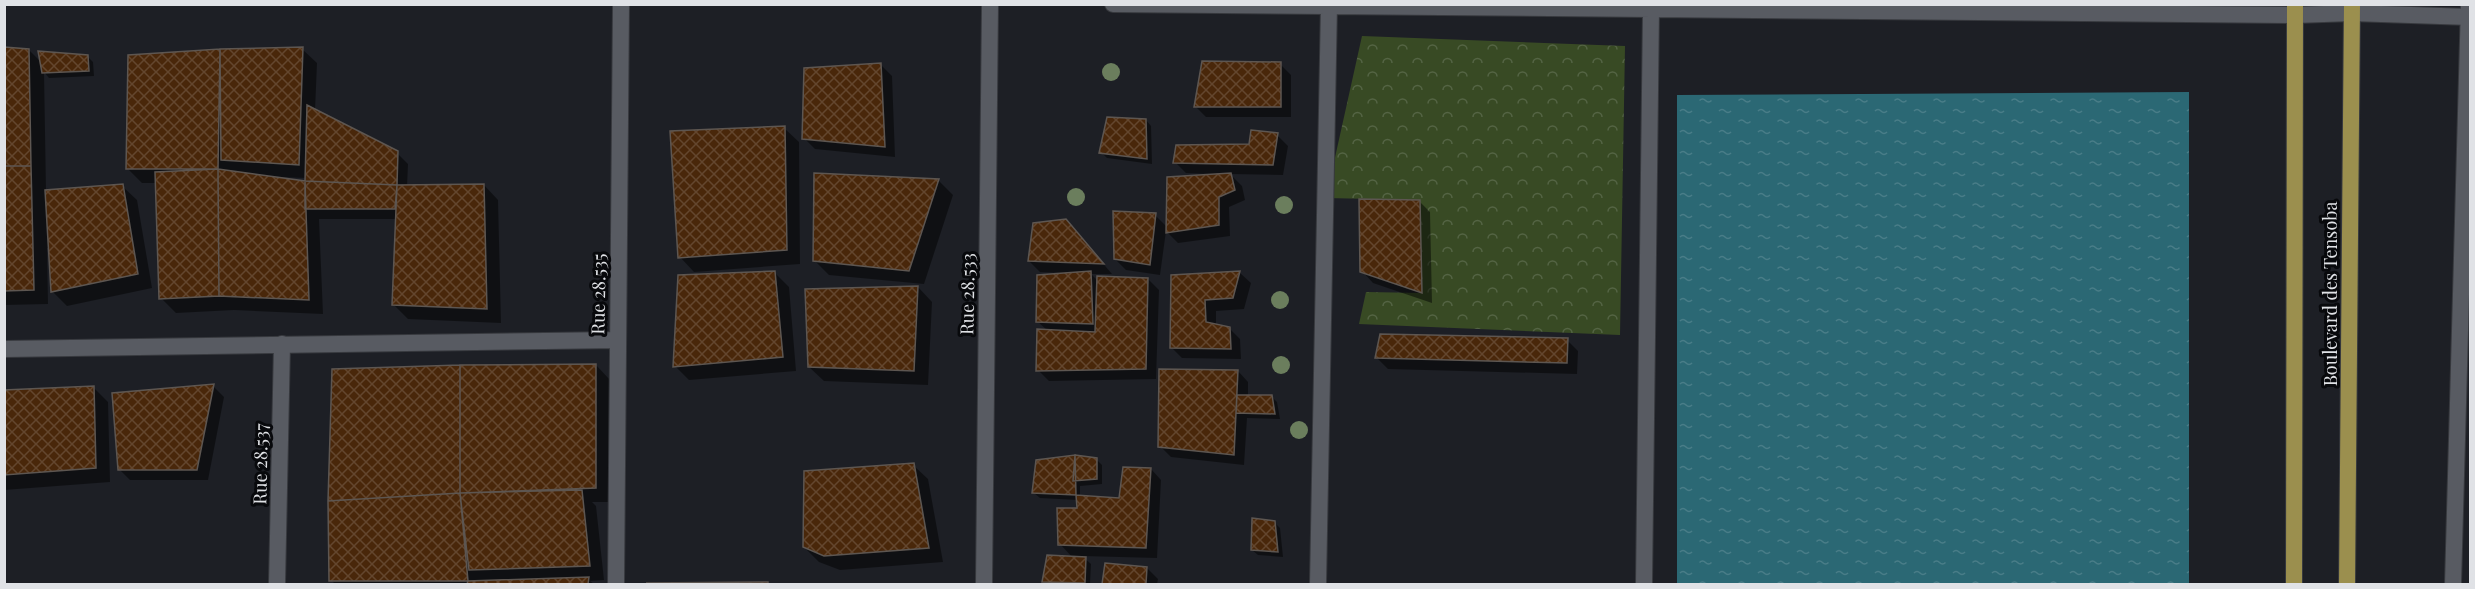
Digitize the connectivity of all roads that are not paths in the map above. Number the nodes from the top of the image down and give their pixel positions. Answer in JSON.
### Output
{"nodes":[{"id":1,"x":621,"y":4,"type":"edge"},
{"id":2,"x":990,"y":4,"type":"edge"},
{"id":3,"x":1113,"y":4,"type":"edge"},
{"id":4,"x":1330,"y":5,"type":"edge"},
{"id":5,"x":1825,"y":8,"type":"edge"},
{"id":6,"x":1651,"y":9,"type":"junction"},
{"id":7,"x":2352,"y":9,"type":"edge"},
{"id":8,"x":2295,"y":10,"type":"edge"},
{"id":9,"x":2470,"y":13,"type":"edge"},
{"id":10,"x":616,"y":340,"type":"junction"},
{"id":11,"x":282,"y":344,"type":"junction"},
{"id":12,"x":4,"y":350,"type":"edge"},
{"id":13,"x":277,"y":585,"type":"edge"},
{"id":14,"x":616,"y":585,"type":"edge"},
{"id":15,"x":984,"y":585,"type":"edge"},
{"id":16,"x":1318,"y":585,"type":"edge"},
{"id":17,"x":1644,"y":585,"type":"edge"},
{"id":18,"x":2294,"y":585,"type":"edge"},
{"id":19,"x":2347,"y":585,"type":"edge"},
{"id":20,"x":2453,"y":585,"type":"edge"}],
"edges":[{"from":1,"to":10,"type":"street","name":"Rue 28.535"},
{"from":2,"to":15,"type":"street","name":"Rue 28.533"},
{"from":3,"to":4,"type":"street"},
{"from":4,"to":6,"type":"street"},
{"from":4,"to":16,"type":"street"},
{"from":5,"to":6,"type":"street"},
{"from":5,"to":8,"type":"street"},
{"from":6,"to":17,"type":"street"},
{"from":7,"to":8,"type":"street"},
{"from":7,"to":9,"type":"street"},
{"from":7,"to":19,"type":"main road","name":"Boulevard des Tensoba"},
{"from":8,"to":18,"type":"main road","name":"Boulevard des Tensoba"},
{"from":9,"to":20,"type":"street"},
{"from":10,"to":11,"type":"street"},
{"from":10,"to":14,"type":"street","name":"Rue 28.535"},
{"from":11,"to":12,"type":"street"},
{"from":11,"to":13,"type":"street","name":"Rue 28.537"}]}
